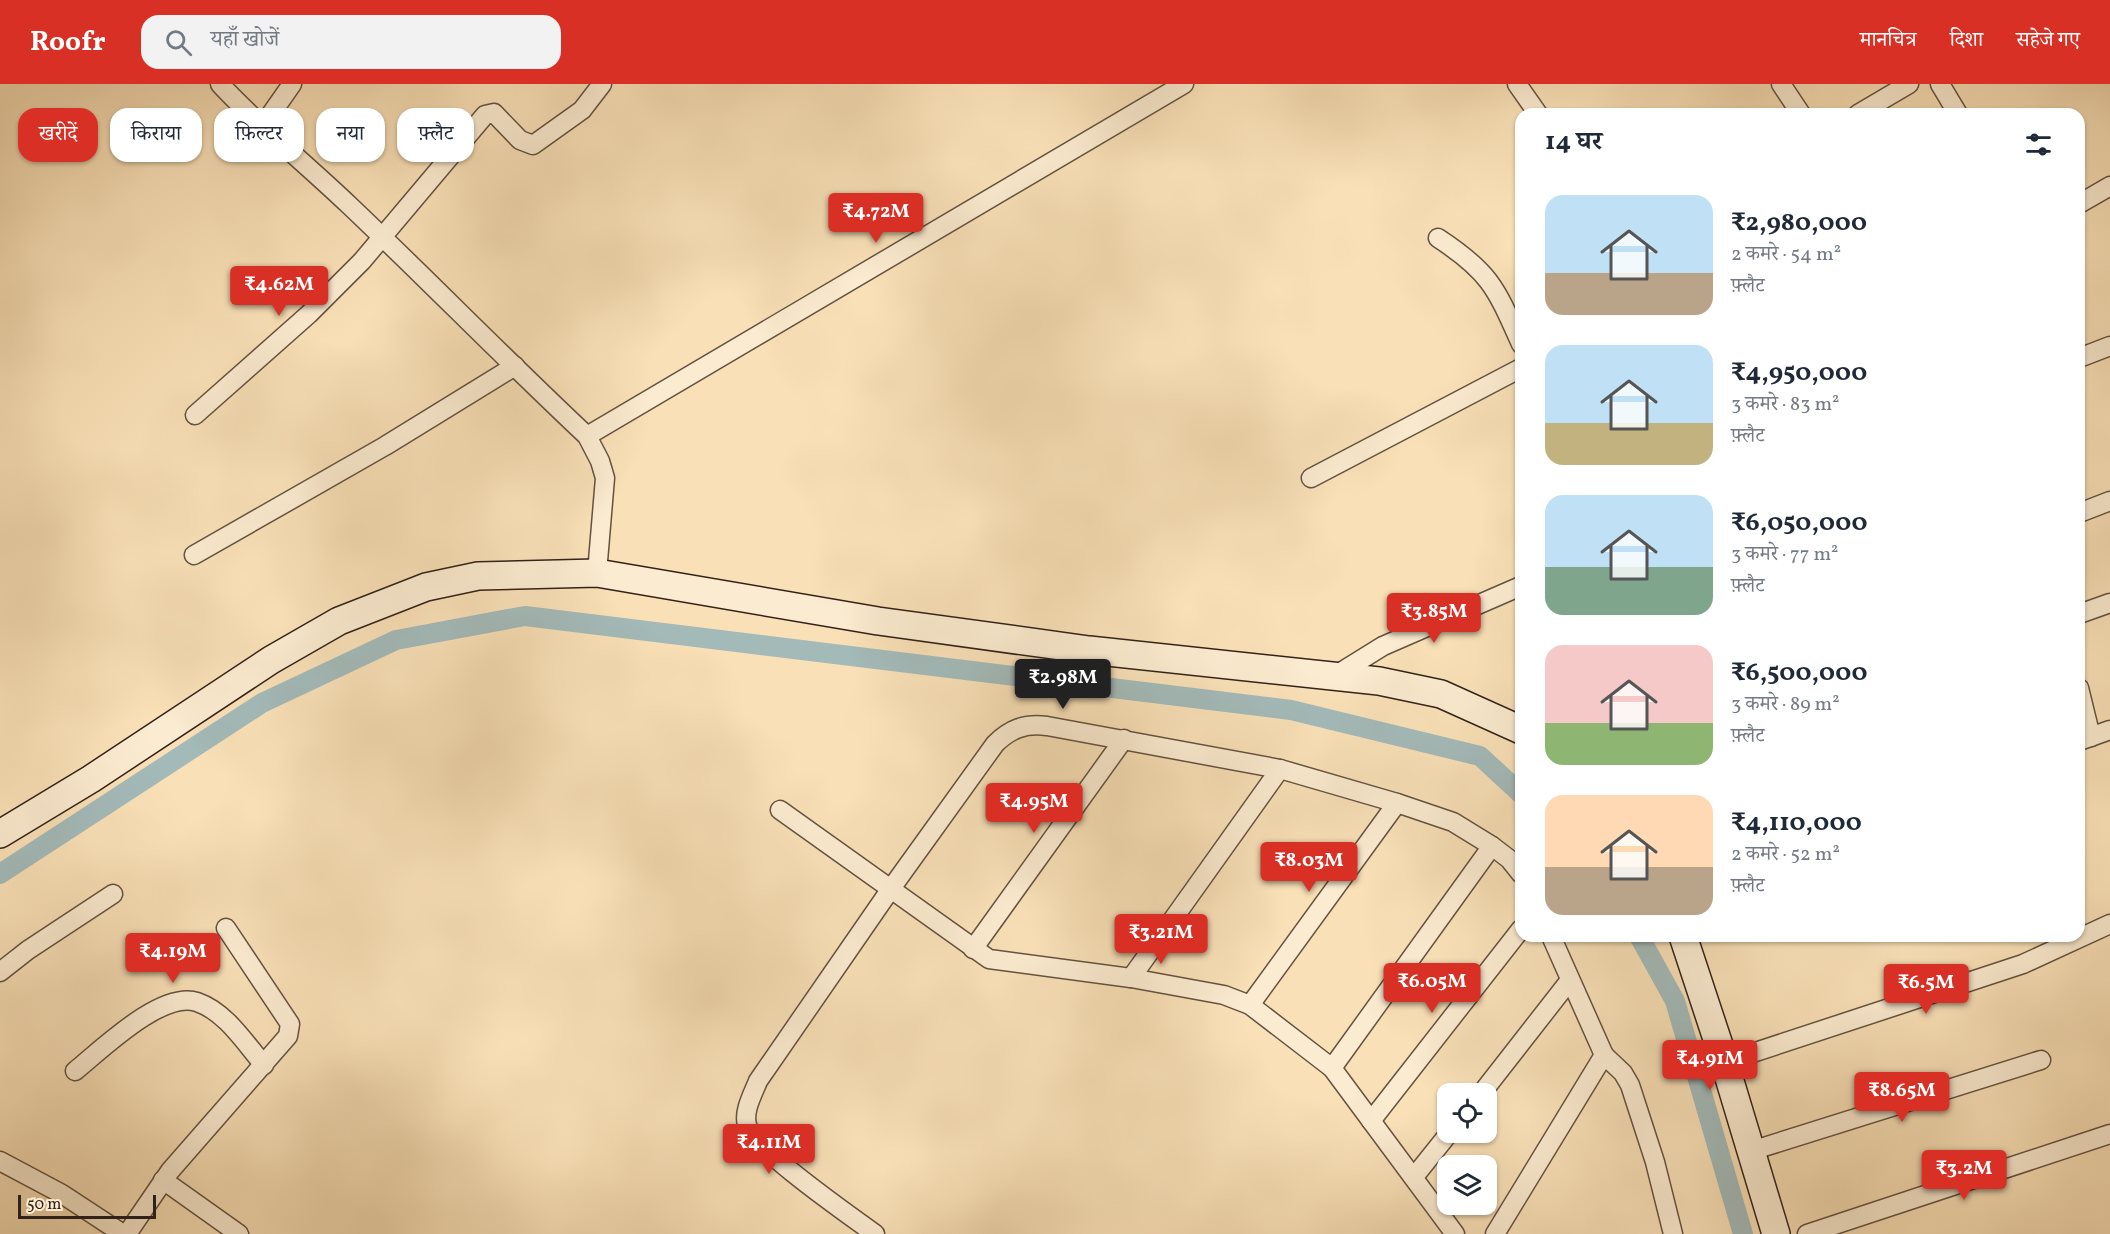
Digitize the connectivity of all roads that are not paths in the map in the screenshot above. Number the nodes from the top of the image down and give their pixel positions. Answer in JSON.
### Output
{"nodes":[{"id":1,"x":220,"y":84,"type":"edge"},
{"id":2,"x":292,"y":84,"type":"edge"},
{"id":3,"x":602,"y":84,"type":"edge"},
{"id":4,"x":1184,"y":84,"type":"edge"},
{"id":5,"x":1517,"y":84,"type":"edge"},
{"id":6,"x":1781,"y":84,"type":"edge"},
{"id":7,"x":1909,"y":84,"type":"edge"},
{"id":8,"x":1940,"y":84,"type":"edge"},
{"id":9,"x":243,"y":108,"type":"edge"},
{"id":10,"x":275,"y":108,"type":"edge"},
{"id":11,"x":1534,"y":108,"type":"edge"},
{"id":12,"x":1797,"y":108,"type":"edge"},
{"id":13,"x":1868,"y":108,"type":"edge"},
{"id":14,"x":1954,"y":108,"type":"edge"},
{"id":15,"x":303,"y":162,"type":"edge"},
{"id":16,"x":2110,"y":186,"type":"edge"},
{"id":17,"x":2085,"y":201,"type":"edge"},
{"id":18,"x":383,"y":237,"type":"junction"},
{"id":19,"x":1437,"y":237,"type":"dead end"},
{"id":20,"x":1515,"y":331,"type":"edge"},
{"id":21,"x":2110,"y":346,"type":"edge"},
{"id":22,"x":2085,"y":356,"type":"edge"},
{"id":23,"x":515,"y":366,"type":"junction"},
{"id":24,"x":1515,"y":371,"type":"edge"},
{"id":25,"x":195,"y":415,"type":"dead end"},
{"id":26,"x":587,"y":436,"type":"junction"},
{"id":27,"x":1311,"y":478,"type":"dead end"},
{"id":28,"x":2110,"y":501,"type":"edge"},
{"id":29,"x":2085,"y":511,"type":"edge"},
{"id":30,"x":194,"y":555,"type":"dead end"},
{"id":31,"x":597,"y":573,"type":"junction"},
{"id":32,"x":1515,"y":589,"type":"edge"},
{"id":33,"x":2110,"y":603,"type":"edge"},
{"id":34,"x":2085,"y":612,"type":"edge"},
{"id":35,"x":1333,"y":677,"type":"junction"},
{"id":36,"x":1515,"y":725,"type":"edge"},
{"id":37,"x":2110,"y":730,"type":"edge"},
{"id":38,"x":1124,"y":739,"type":"junction"},
{"id":39,"x":2085,"y":739,"type":"edge"},
{"id":40,"x":1280,"y":769,"type":"junction"},
{"id":41,"x":1396,"y":803,"type":"junction"},
{"id":42,"x":780,"y":810,"type":"dead end"},
{"id":43,"x":0,"y":834,"type":"edge"},
{"id":44,"x":1492,"y":846,"type":"junction"},
{"id":45,"x":1515,"y":866,"type":"edge"},
{"id":46,"x":890,"y":890,"type":"junction"},
{"id":47,"x":113,"y":894,"type":"dead end"},
{"id":48,"x":2110,"y":924,"type":"edge"},
{"id":49,"x":226,"y":928,"type":"dead end"},
{"id":50,"x":2085,"y":935,"type":"edge"},
{"id":51,"x":1515,"y":937,"type":"edge"},
{"id":52,"x":1554,"y":942,"type":"edge"},
{"id":53,"x":1685,"y":942,"type":"edge"},
{"id":54,"x":2070,"y":942,"type":"edge"},
{"id":55,"x":973,"y":950,"type":"junction"},
{"id":56,"x":0,"y":972,"type":"edge"},
{"id":57,"x":1131,"y":978,"type":"junction"},
{"id":58,"x":1570,"y":980,"type":"junction"},
{"id":59,"x":1250,"y":1005,"type":"junction"},
{"id":60,"x":1604,"y":1055,"type":"junction"},
{"id":61,"x":2041,"y":1060,"type":"dead end"},
{"id":62,"x":1725,"y":1062,"type":"junction"},
{"id":63,"x":264,"y":1065,"type":"junction"},
{"id":64,"x":1332,"y":1068,"type":"junction"},
{"id":65,"x":75,"y":1071,"type":"dead end"},
{"id":66,"x":1489,"y":1083,"type":"edge"},
{"id":67,"x":1371,"y":1121,"type":"junction"},
{"id":68,"x":2110,"y":1134,"type":"edge"},
{"id":69,"x":1441,"y":1143,"type":"edge"},
{"id":70,"x":1751,"y":1151,"type":"junction"},
{"id":71,"x":0,"y":1161,"type":"edge"},
{"id":72,"x":1414,"y":1177,"type":"junction"},
{"id":73,"x":163,"y":1180,"type":"junction"},
{"id":74,"x":125,"y":1234,"type":"edge"},
{"id":75,"x":239,"y":1234,"type":"edge"},
{"id":76,"x":875,"y":1234,"type":"edge"},
{"id":77,"x":1455,"y":1234,"type":"edge"},
{"id":78,"x":1495,"y":1234,"type":"edge"},
{"id":79,"x":1672,"y":1234,"type":"edge"},
{"id":80,"x":1776,"y":1234,"type":"edge"},
{"id":81,"x":1807,"y":1234,"type":"edge"}],
"edges":[{"from":1,"to":9,"type":"street"},
{"from":2,"to":10,"type":"street"},
{"from":3,"to":18,"type":"street"},
{"from":4,"to":26,"type":"street"},
{"from":5,"to":11,"type":"street"},
{"from":6,"to":12,"type":"street"},
{"from":7,"to":13,"type":"street"},
{"from":8,"to":14,"type":"street"},
{"from":15,"to":18,"type":"street"},
{"from":16,"to":17,"type":"street"},
{"from":18,"to":23,"type":"street"},
{"from":18,"to":25,"type":"street"},
{"from":19,"to":20,"type":"street"},
{"from":21,"to":22,"type":"street"},
{"from":23,"to":26,"type":"street"},
{"from":23,"to":30,"type":"street"},
{"from":24,"to":27,"type":"street"},
{"from":26,"to":31,"type":"street"},
{"from":28,"to":29,"type":"street"},
{"from":31,"to":35,"type":"street"},
{"from":31,"to":43,"type":"street"},
{"from":32,"to":35,"type":"street"},
{"from":33,"to":34,"type":"street"},
{"from":35,"to":36,"type":"street"},
{"from":37,"to":39,"type":"street"},
{"from":38,"to":40,"type":"street"},
{"from":38,"to":46,"type":"street"},
{"from":38,"to":55,"type":"street"},
{"from":40,"to":41,"type":"street"},
{"from":40,"to":57,"type":"street"},
{"from":41,"to":44,"type":"street"},
{"from":41,"to":59,"type":"street"},
{"from":42,"to":46,"type":"street"},
{"from":44,"to":45,"type":"street"},
{"from":44,"to":64,"type":"street"},
{"from":46,"to":55,"type":"street"},
{"from":46,"to":76,"type":"street"},
{"from":47,"to":56,"type":"street"},
{"from":48,"to":50,"type":"street"},
{"from":49,"to":63,"type":"street"},
{"from":51,"to":67,"type":"street"},
{"from":52,"to":58,"type":"street"},
{"from":53,"to":62,"type":"street"},
{"from":54,"to":62,"type":"street"},
{"from":55,"to":57,"type":"street"},
{"from":57,"to":59,"type":"street"},
{"from":58,"to":60,"type":"street"},
{"from":58,"to":66,"type":"street"},
{"from":59,"to":64,"type":"street"},
{"from":60,"to":78,"type":"street"},
{"from":60,"to":79,"type":"street"},
{"from":61,"to":70,"type":"street"},
{"from":62,"to":70,"type":"street"},
{"from":63,"to":65,"type":"street"},
{"from":63,"to":73,"type":"street"},
{"from":64,"to":67,"type":"street"},
{"from":67,"to":72,"type":"street"},
{"from":68,"to":81,"type":"street"},
{"from":69,"to":72,"type":"street"},
{"from":70,"to":80,"type":"street"},
{"from":71,"to":74,"type":"street"},
{"from":72,"to":77,"type":"street"},
{"from":73,"to":74,"type":"street"},
{"from":73,"to":75,"type":"street"}]}
